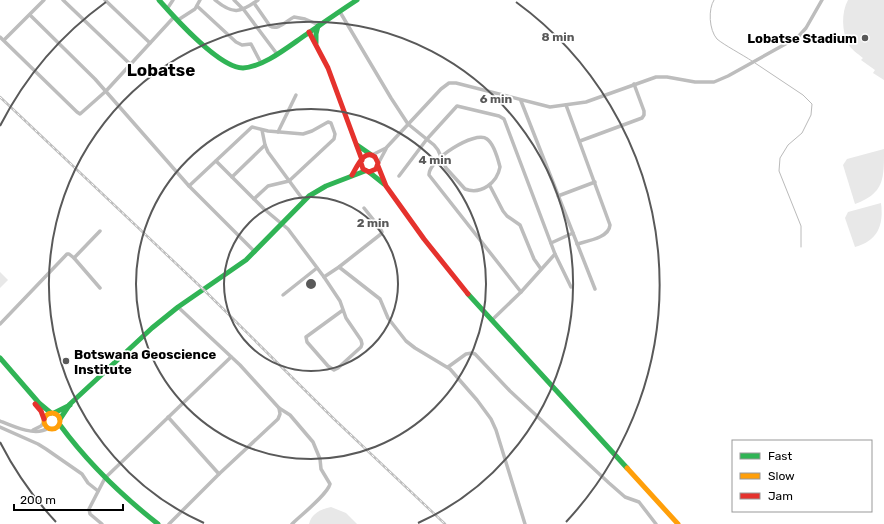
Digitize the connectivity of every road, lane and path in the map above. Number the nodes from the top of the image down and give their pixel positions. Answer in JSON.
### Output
{"nodes":[{"id":1,"x":44,"y":0,"type":"edge"},
{"id":2,"x":63,"y":0,"type":"edge"},
{"id":3,"x":105,"y":0,"type":"edge"},
{"id":4,"x":159,"y":0,"type":"edge"},
{"id":5,"x":173,"y":0,"type":"edge"},
{"id":6,"x":200,"y":0,"type":"edge"},
{"id":7,"x":215,"y":0,"type":"edge"},
{"id":8,"x":234,"y":0,"type":"edge"},
{"id":9,"x":258,"y":0,"type":"edge"},
{"id":10,"x":357,"y":0,"type":"edge"},
{"id":11,"x":822,"y":0,"type":"edge"},
{"id":12,"x":254,"y":3,"type":"junction"},
{"id":13,"x":198,"y":6,"type":"junction"},
{"id":14,"x":167,"y":9,"type":"junction"},
{"id":15,"x":244,"y":10,"type":"junction"},
{"id":16,"x":340,"y":12,"type":"junction"},
{"id":17,"x":30,"y":15,"type":"junction"},
{"id":18,"x":176,"y":18,"type":"junction"},
{"id":19,"x":319,"y":25,"type":"junction"},
{"id":20,"x":309,"y":32,"type":"junction"},
{"id":21,"x":0,"y":37,"type":"edge"},
{"id":22,"x":302,"y":37,"type":"junction"},
{"id":23,"x":4,"y":40,"type":"junction"},
{"id":24,"x":150,"y":43,"type":"junction"},
{"id":25,"x":316,"y":44,"type":"junction"},
{"id":26,"x":277,"y":54,"type":"junction"},
{"id":27,"x":261,"y":63,"type":"junction"},
{"id":28,"x":130,"y":64,"type":"junction"},
{"id":29,"x":634,"y":84,"type":"junction"},
{"id":30,"x":106,"y":91,"type":"junction"},
{"id":31,"x":296,"y":95,"type":"dead end"},
{"id":32,"x":521,"y":100,"type":"junction"},
{"id":33,"x":566,"y":105,"type":"junction"},
{"id":34,"x":408,"y":124,"type":"junction"},
{"id":35,"x":262,"y":130,"type":"junction"},
{"id":36,"x":278,"y":132,"type":"junction"},
{"id":37,"x":428,"y":139,"type":"junction"},
{"id":38,"x":580,"y":141,"type":"junction"},
{"id":39,"x":264,"y":145,"type":"junction"},
{"id":40,"x":357,"y":145,"type":"junction"},
{"id":41,"x":386,"y":148,"type":"junction"},
{"id":42,"x":371,"y":155,"type":"junction"},
{"id":43,"x":441,"y":156,"type":"junction"},
{"id":44,"x":216,"y":161,"type":"junction"},
{"id":45,"x":361,"y":161,"type":"junction"},
{"id":46,"x":378,"y":164,"type":"junction"},
{"id":47,"x":367,"y":172,"type":"junction"},
{"id":48,"x":352,"y":175,"type":"junction"},
{"id":49,"x":399,"y":176,"type":"dead end"},
{"id":50,"x":232,"y":177,"type":"junction"},
{"id":51,"x":289,"y":180,"type":"junction"},
{"id":52,"x":595,"y":182,"type":"junction"},
{"id":53,"x":188,"y":186,"type":"junction"},
{"id":54,"x":386,"y":186,"type":"junction"},
{"id":55,"x":490,"y":186,"type":"junction"},
{"id":56,"x":558,"y":196,"type":"junction"},
{"id":57,"x":254,"y":199,"type":"junction"},
{"id":58,"x":304,"y":201,"type":"junction"},
{"id":59,"x":364,"y":208,"type":"dead end"},
{"id":60,"x":282,"y":224,"type":"junction"},
{"id":61,"x":100,"y":231,"type":"dead end"},
{"id":62,"x":573,"y":233,"type":"junction"},
{"id":63,"x":551,"y":243,"type":"junction"},
{"id":64,"x":577,"y":244,"type":"junction"},
{"id":65,"x":255,"y":252,"type":"junction"},
{"id":66,"x":555,"y":254,"type":"junction"},
{"id":67,"x":74,"y":258,"type":"junction"},
{"id":68,"x":339,"y":267,"type":"junction"},
{"id":69,"x":317,"y":268,"type":"junction"},
{"id":70,"x":542,"y":269,"type":"junction"},
{"id":71,"x":324,"y":276,"type":"junction"},
{"id":72,"x":571,"y":287,"type":"dead end"},
{"id":73,"x":100,"y":288,"type":"dead end"},
{"id":74,"x":595,"y":289,"type":"dead end"},
{"id":75,"x":521,"y":292,"type":"junction"},
{"id":76,"x":283,"y":295,"type":"dead end"},
{"id":77,"x":178,"y":307,"type":"junction"},
{"id":78,"x":343,"y":310,"type":"junction"},
{"id":79,"x":492,"y":320,"type":"junction"},
{"id":80,"x":0,"y":324,"type":"edge"},
{"id":81,"x":231,"y":357,"type":"junction"},
{"id":82,"x":0,"y":358,"type":"edge"},
{"id":83,"x":0,"y":365,"type":"edge"},
{"id":84,"x":448,"y":367,"type":"junction"},
{"id":85,"x":70,"y":404,"type":"junction"},
{"id":86,"x":279,"y":408,"type":"junction"},
{"id":87,"x":52,"y":413,"type":"junction"},
{"id":88,"x":168,"y":417,"type":"junction"},
{"id":89,"x":60,"y":419,"type":"junction"},
{"id":90,"x":0,"y":421,"type":"edge"},
{"id":91,"x":44,"y":421,"type":"junction"},
{"id":92,"x":60,"y":425,"type":"junction"},
{"id":93,"x":0,"y":427,"type":"edge"},
{"id":94,"x":50,"y":429,"type":"junction"},
{"id":95,"x":32,"y":431,"type":"junction"},
{"id":96,"x":73,"y":443,"type":"junction"},
{"id":97,"x":219,"y":474,"type":"junction"},
{"id":98,"x":105,"y":478,"type":"junction"},
{"id":99,"x":98,"y":491,"type":"junction"},
{"id":100,"x":102,"y":524,"type":"edge"},
{"id":101,"x":158,"y":524,"type":"edge"},
{"id":102,"x":169,"y":524,"type":"edge"},
{"id":103,"x":292,"y":524,"type":"edge"},
{"id":104,"x":525,"y":524,"type":"edge"},
{"id":105,"x":656,"y":524,"type":"edge"},
{"id":106,"x":678,"y":524,"type":"edge"}],
"edges":[{"from":1,"to":17,"type":"street"},
{"from":2,"to":28,"type":"street"},
{"from":3,"to":24,"type":"street"},
{"from":4,"to":14,"type":"main road"},
{"from":5,"to":14,"type":"street"},
{"from":6,"to":13,"type":"street"},
{"from":7,"to":15,"type":"street"},
{"from":8,"to":15,"type":"street"},
{"from":9,"to":12,"type":"street"},
{"from":10,"to":16,"type":"main road"},
{"from":11,"to":29,"type":"street"},
{"from":12,"to":15,"type":"street"},
{"from":12,"to":19,"type":"street"},
{"from":13,"to":18,"type":"street"},
{"from":13,"to":27,"type":"street"},
{"from":14,"to":18,"type":"main road"},
{"from":15,"to":26,"type":"street"},
{"from":16,"to":19,"type":"main road"},
{"from":16,"to":34,"type":"street"},
{"from":17,"to":23,"type":"street"},
{"from":17,"to":30,"type":"street"},
{"from":18,"to":24,"type":"street"},
{"from":18,"to":27,"type":"main road"},
{"from":19,"to":20,"type":"main road"},
{"from":19,"to":25,"type":"main road"},
{"from":20,"to":22,"type":"main road"},
{"from":20,"to":25,"type":"main road"},
{"from":21,"to":23,"type":"street"},
{"from":22,"to":25,"type":"main road"},
{"from":22,"to":26,"type":"main road"},
{"from":23,"to":30,"type":"street"},
{"from":24,"to":28,"type":"street"},
{"from":25,"to":40,"type":"main road"},
{"from":26,"to":27,"type":"main road"},
{"from":28,"to":30,"type":"street"},
{"from":29,"to":33,"type":"street"},
{"from":29,"to":38,"type":"street"},
{"from":30,"to":53,"type":"street"},
{"from":31,"to":36,"type":"street"},
{"from":32,"to":33,"type":"street"},
{"from":32,"to":34,"type":"street"},
{"from":32,"to":56,"type":"street"},
{"from":33,"to":38,"type":"street"},
{"from":34,"to":37,"type":"street"},
{"from":34,"to":41,"type":"street"},
{"from":35,"to":36,"type":"street"},
{"from":35,"to":39,"type":"street"},
{"from":35,"to":44,"type":"street"},
{"from":36,"to":51,"type":"street"},
{"from":37,"to":43,"type":"street"},
{"from":37,"to":49,"type":"street"},
{"from":37,"to":63,"type":"street"},
{"from":38,"to":52,"type":"street"},
{"from":39,"to":50,"type":"street"},
{"from":39,"to":51,"type":"street"},
{"from":40,"to":42,"type":"main road"},
{"from":40,"to":45,"type":"main road"},
{"from":41,"to":42,"type":"street"},
{"from":41,"to":46,"type":"street"},
{"from":42,"to":45,"type":"main road"},
{"from":42,"to":46,"type":"main road"},
{"from":43,"to":55,"type":"street"},
{"from":43,"to":55,"type":"street"},
{"from":43,"to":75,"type":"street"},
{"from":44,"to":50,"type":"street"},
{"from":44,"to":53,"type":"street"},
{"from":45,"to":47,"type":"main road"},
{"from":45,"to":48,"type":"main road"},
{"from":46,"to":47,"type":"main road"},
{"from":46,"to":54,"type":"main road"},
{"from":47,"to":48,"type":"main road"},
{"from":47,"to":54,"type":"main road"},
{"from":48,"to":58,"type":"main road"},
{"from":50,"to":57,"type":"street"},
{"from":51,"to":57,"type":"street"},
{"from":51,"to":58,"type":"street"},
{"from":52,"to":56,"type":"street"},
{"from":52,"to":64,"type":"street"},
{"from":53,"to":65,"type":"street"},
{"from":54,"to":79,"type":"main road"},
{"from":55,"to":70,"type":"street"},
{"from":56,"to":62,"type":"street"},
{"from":57,"to":60,"type":"street"},
{"from":58,"to":60,"type":"main road"},
{"from":59,"to":68,"type":"street"},
{"from":60,"to":65,"type":"main road"},
{"from":60,"to":69,"type":"street"},
{"from":61,"to":67,"type":"street"},
{"from":62,"to":63,"type":"street"},
{"from":62,"to":64,"type":"street"},
{"from":63,"to":66,"type":"street"},
{"from":64,"to":74,"type":"street"},
{"from":65,"to":77,"type":"main road"},
{"from":66,"to":70,"type":"street"},
{"from":66,"to":72,"type":"street"},
{"from":67,"to":73,"type":"street"},
{"from":67,"to":80,"type":"street"},
{"from":68,"to":71,"type":"street"},
{"from":68,"to":84,"type":"street"},
{"from":69,"to":71,"type":"street"},
{"from":69,"to":76,"type":"street"},
{"from":70,"to":75,"type":"street"},
{"from":71,"to":78,"type":"street"},
{"from":75,"to":79,"type":"street"},
{"from":77,"to":81,"type":"street"},
{"from":77,"to":85,"type":"main road"},
{"from":78,"to":78,"type":"street"},
{"from":79,"to":106,"type":"main road"},
{"from":81,"to":86,"type":"street"},
{"from":81,"to":88,"type":"street"},
{"from":82,"to":87,"type":"main road"},
{"from":83,"to":91,"type":"main road"},
{"from":84,"to":104,"type":"street"},
{"from":84,"to":105,"type":"street"},
{"from":85,"to":87,"type":"main road"},
{"from":85,"to":89,"type":"main road"},
{"from":86,"to":97,"type":"street"},
{"from":86,"to":103,"type":"street"},
{"from":87,"to":89,"type":"main road"},
{"from":87,"to":91,"type":"main road"},
{"from":88,"to":97,"type":"street"},
{"from":88,"to":98,"type":"street"},
{"from":89,"to":92,"type":"main road"},
{"from":90,"to":95,"type":"street"},
{"from":91,"to":94,"type":"main road"},
{"from":91,"to":95,"type":"street"},
{"from":92,"to":94,"type":"main road"},
{"from":92,"to":96,"type":"main road"},
{"from":93,"to":99,"type":"street"},
{"from":94,"to":95,"type":"street"},
{"from":94,"to":96,"type":"main road"},
{"from":96,"to":98,"type":"main road"},
{"from":97,"to":102,"type":"street"},
{"from":98,"to":99,"type":"street"},
{"from":98,"to":101,"type":"main road"},
{"from":99,"to":100,"type":"street"}]}
